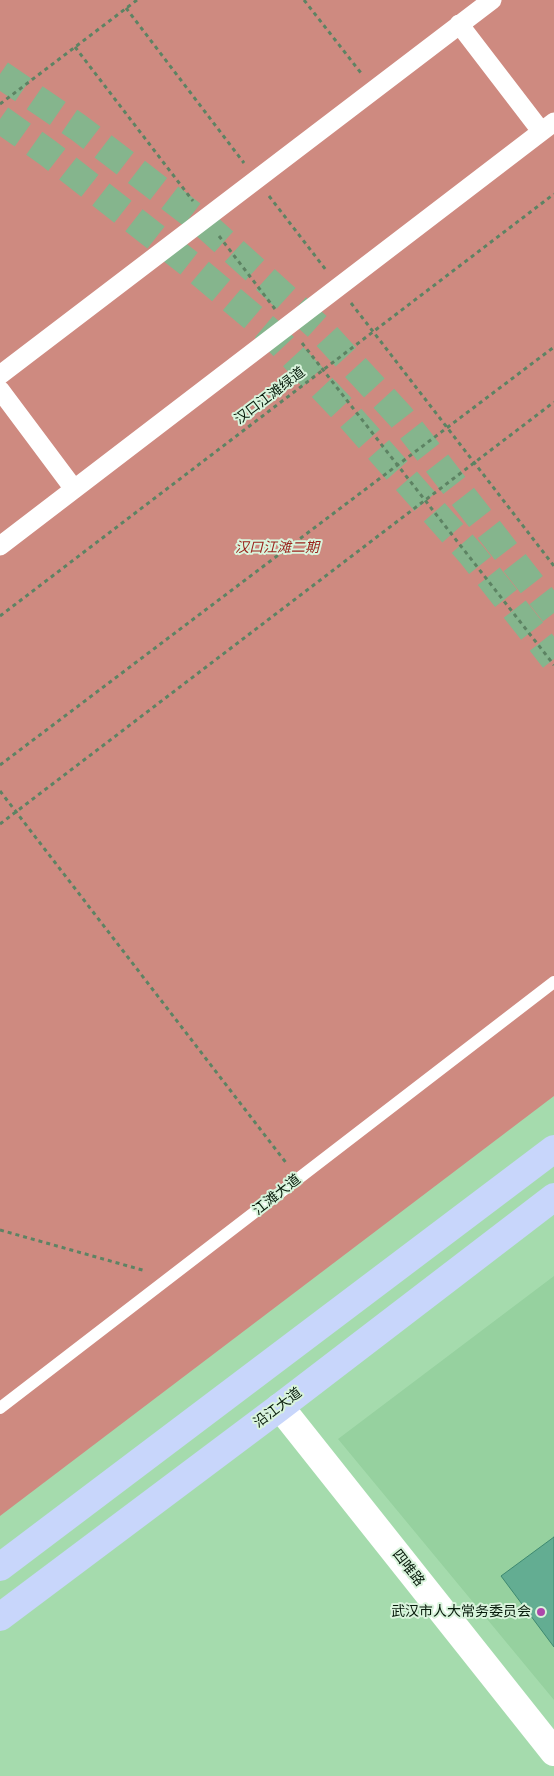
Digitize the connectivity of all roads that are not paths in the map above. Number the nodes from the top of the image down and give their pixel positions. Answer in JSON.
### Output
{"nodes":[{"id":1,"x":492,"y":0,"type":"edge"},
{"id":2,"x":459,"y":24,"type":"junction"},
{"id":3,"x":548,"y":126,"type":"edge"},
{"id":4,"x":0,"y":375,"type":"edge"},
{"id":5,"x":0,"y":390,"type":"edge"},
{"id":6,"x":74,"y":489,"type":"junction"},
{"id":7,"x":0,"y":546,"type":"edge"},
{"id":8,"x":554,"y":982,"type":"edge"},
{"id":9,"x":554,"y":1149,"type":"edge"},
{"id":10,"x":554,"y":1197,"type":"edge"},
{"id":11,"x":280,"y":1407,"type":"junction"},
{"id":12,"x":0,"y":1408,"type":"edge"},
{"id":13,"x":0,"y":1567,"type":"edge"},
{"id":14,"x":0,"y":1617,"type":"edge"},
{"id":15,"x":554,"y":1752,"type":"edge"}],
"edges":[{"from":1,"to":2,"type":"street"},
{"from":2,"to":3,"type":"street"},
{"from":2,"to":4,"type":"street"},
{"from":3,"to":6,"type":"street"},
{"from":5,"to":6,"type":"street"},
{"from":6,"to":7,"type":"street"},
{"from":8,"to":12,"type":"lane","name":"江滩大道"},
{"from":9,"to":13,"type":"main road"},
{"from":10,"to":11,"type":"main road","name":"沿江大道"},
{"from":11,"to":14,"type":"main road","name":"沿江大道"},
{"from":11,"to":15,"type":"street","name":"四唯路"}]}
